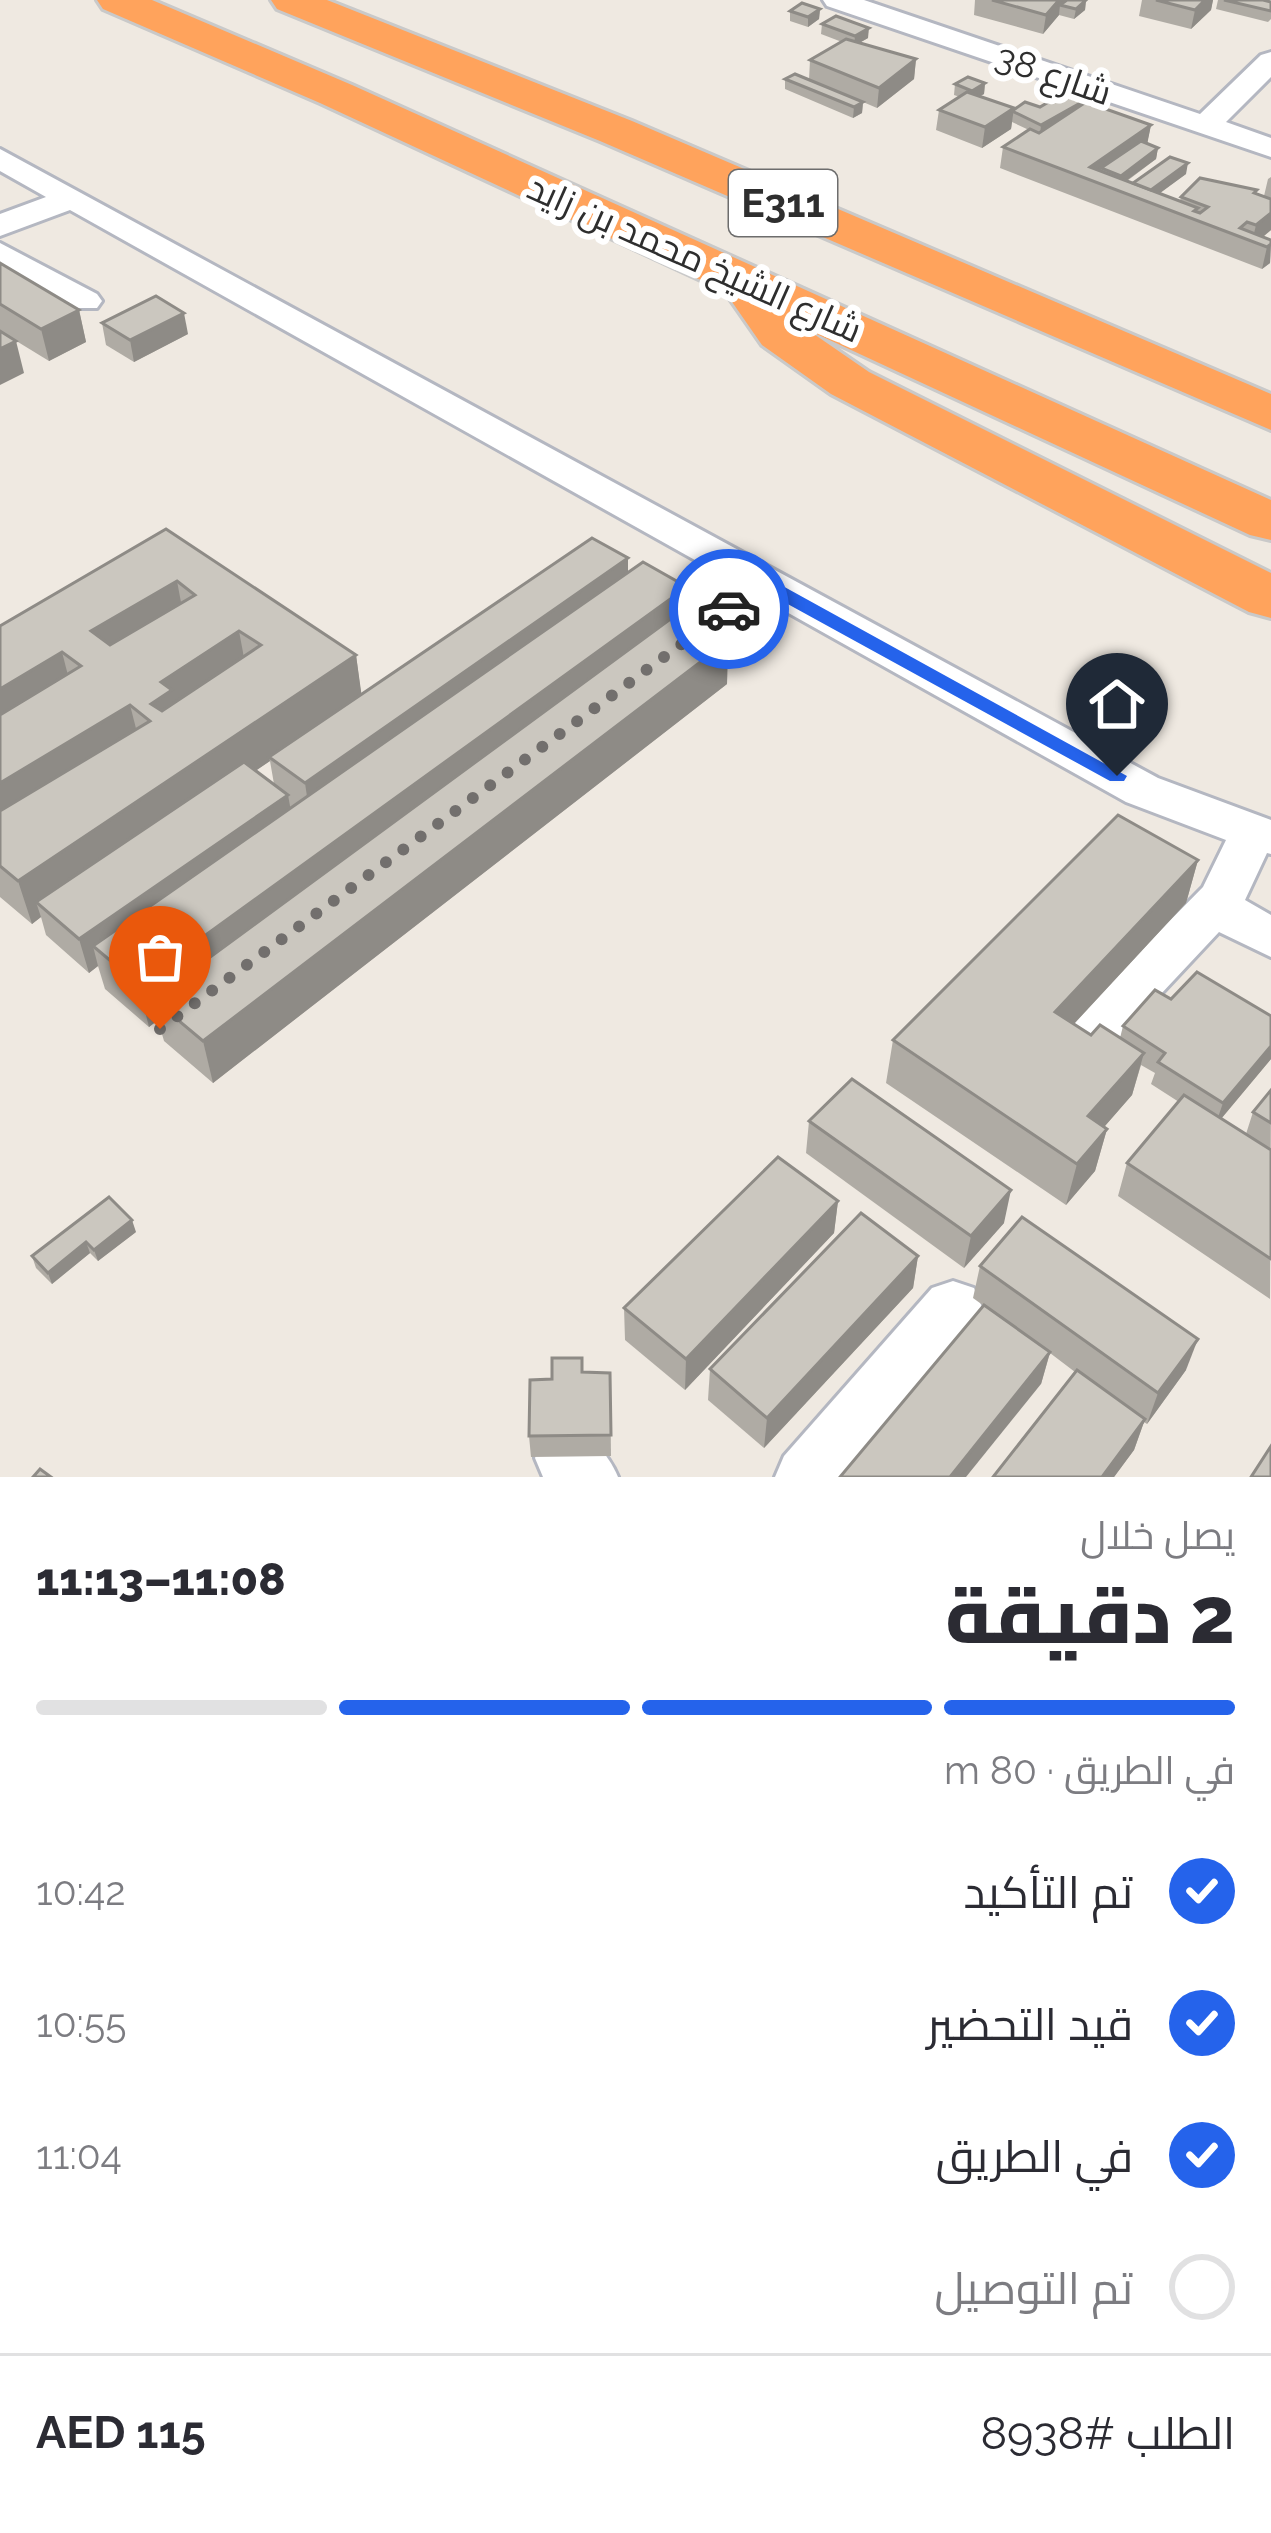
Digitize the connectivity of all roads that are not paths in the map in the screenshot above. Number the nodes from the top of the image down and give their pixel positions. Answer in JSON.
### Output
{"nodes":[{"id":1,"x":117,"y":0,"type":"edge"},
{"id":2,"x":291,"y":0,"type":"edge"},
{"id":3,"x":839,"y":0,"type":"edge"},
{"id":4,"x":1271,"y":61,"type":"edge"},
{"id":5,"x":1205,"y":125,"type":"junction"},
{"id":6,"x":1271,"y":148,"type":"edge"},
{"id":7,"x":0,"y":158,"type":"edge"},
{"id":8,"x":72,"y":198,"type":"junction"},
{"id":9,"x":0,"y":226,"type":"edge"},
{"id":10,"x":0,"y":253,"type":"edge"},
{"id":11,"x":746,"y":280,"type":"junction"},
{"id":12,"x":85,"y":301,"type":"dead end"},
{"id":13,"x":1271,"y":414,"type":"edge"},
{"id":14,"x":1271,"y":522,"type":"edge"},
{"id":15,"x":764,"y":583,"type":"junction"},
{"id":16,"x":1271,"y":598,"type":"edge"},
{"id":17,"x":617,"y":692,"type":"edge"},
{"id":18,"x":1262,"y":836,"type":"edge"},
{"id":19,"x":1214,"y":906,"type":"junction"},
{"id":20,"x":1271,"y":938,"type":"edge"},
{"id":21,"x":1097,"y":1028,"type":"edge"},
{"id":22,"x":953,"y":1307,"type":"dead end"},
{"id":23,"x":806,"y":1477,"type":"edge"}],
"edges":[{"from":1,"to":11,"type":"highway","name":"شارع الشيخ محمد بن زايد","number":"E311"},
{"from":2,"to":13,"type":"highway","name":"شارع الشيخ محمد بن زايد","number":"E311"},
{"from":3,"to":5,"type":"street","name":"شارع 38"},
{"from":4,"to":5,"type":"street"},
{"from":5,"to":6,"type":"street","name":"شارع 38"},
{"from":7,"to":8,"type":"street"},
{"from":8,"to":9,"type":"street"},
{"from":8,"to":15,"type":"street"},
{"from":10,"to":12,"type":"street"},
{"from":11,"to":14,"type":"highway","name":"شارع الشيخ محمد بن زايد","number":"E311"},
{"from":11,"to":16,"type":"highway"},
{"from":15,"to":17,"type":"street"},
{"from":15,"to":18,"type":"street"},
{"from":18,"to":19,"type":"street"},
{"from":19,"to":20,"type":"street"},
{"from":19,"to":21,"type":"street"},
{"from":22,"to":23,"type":"street"}]}
